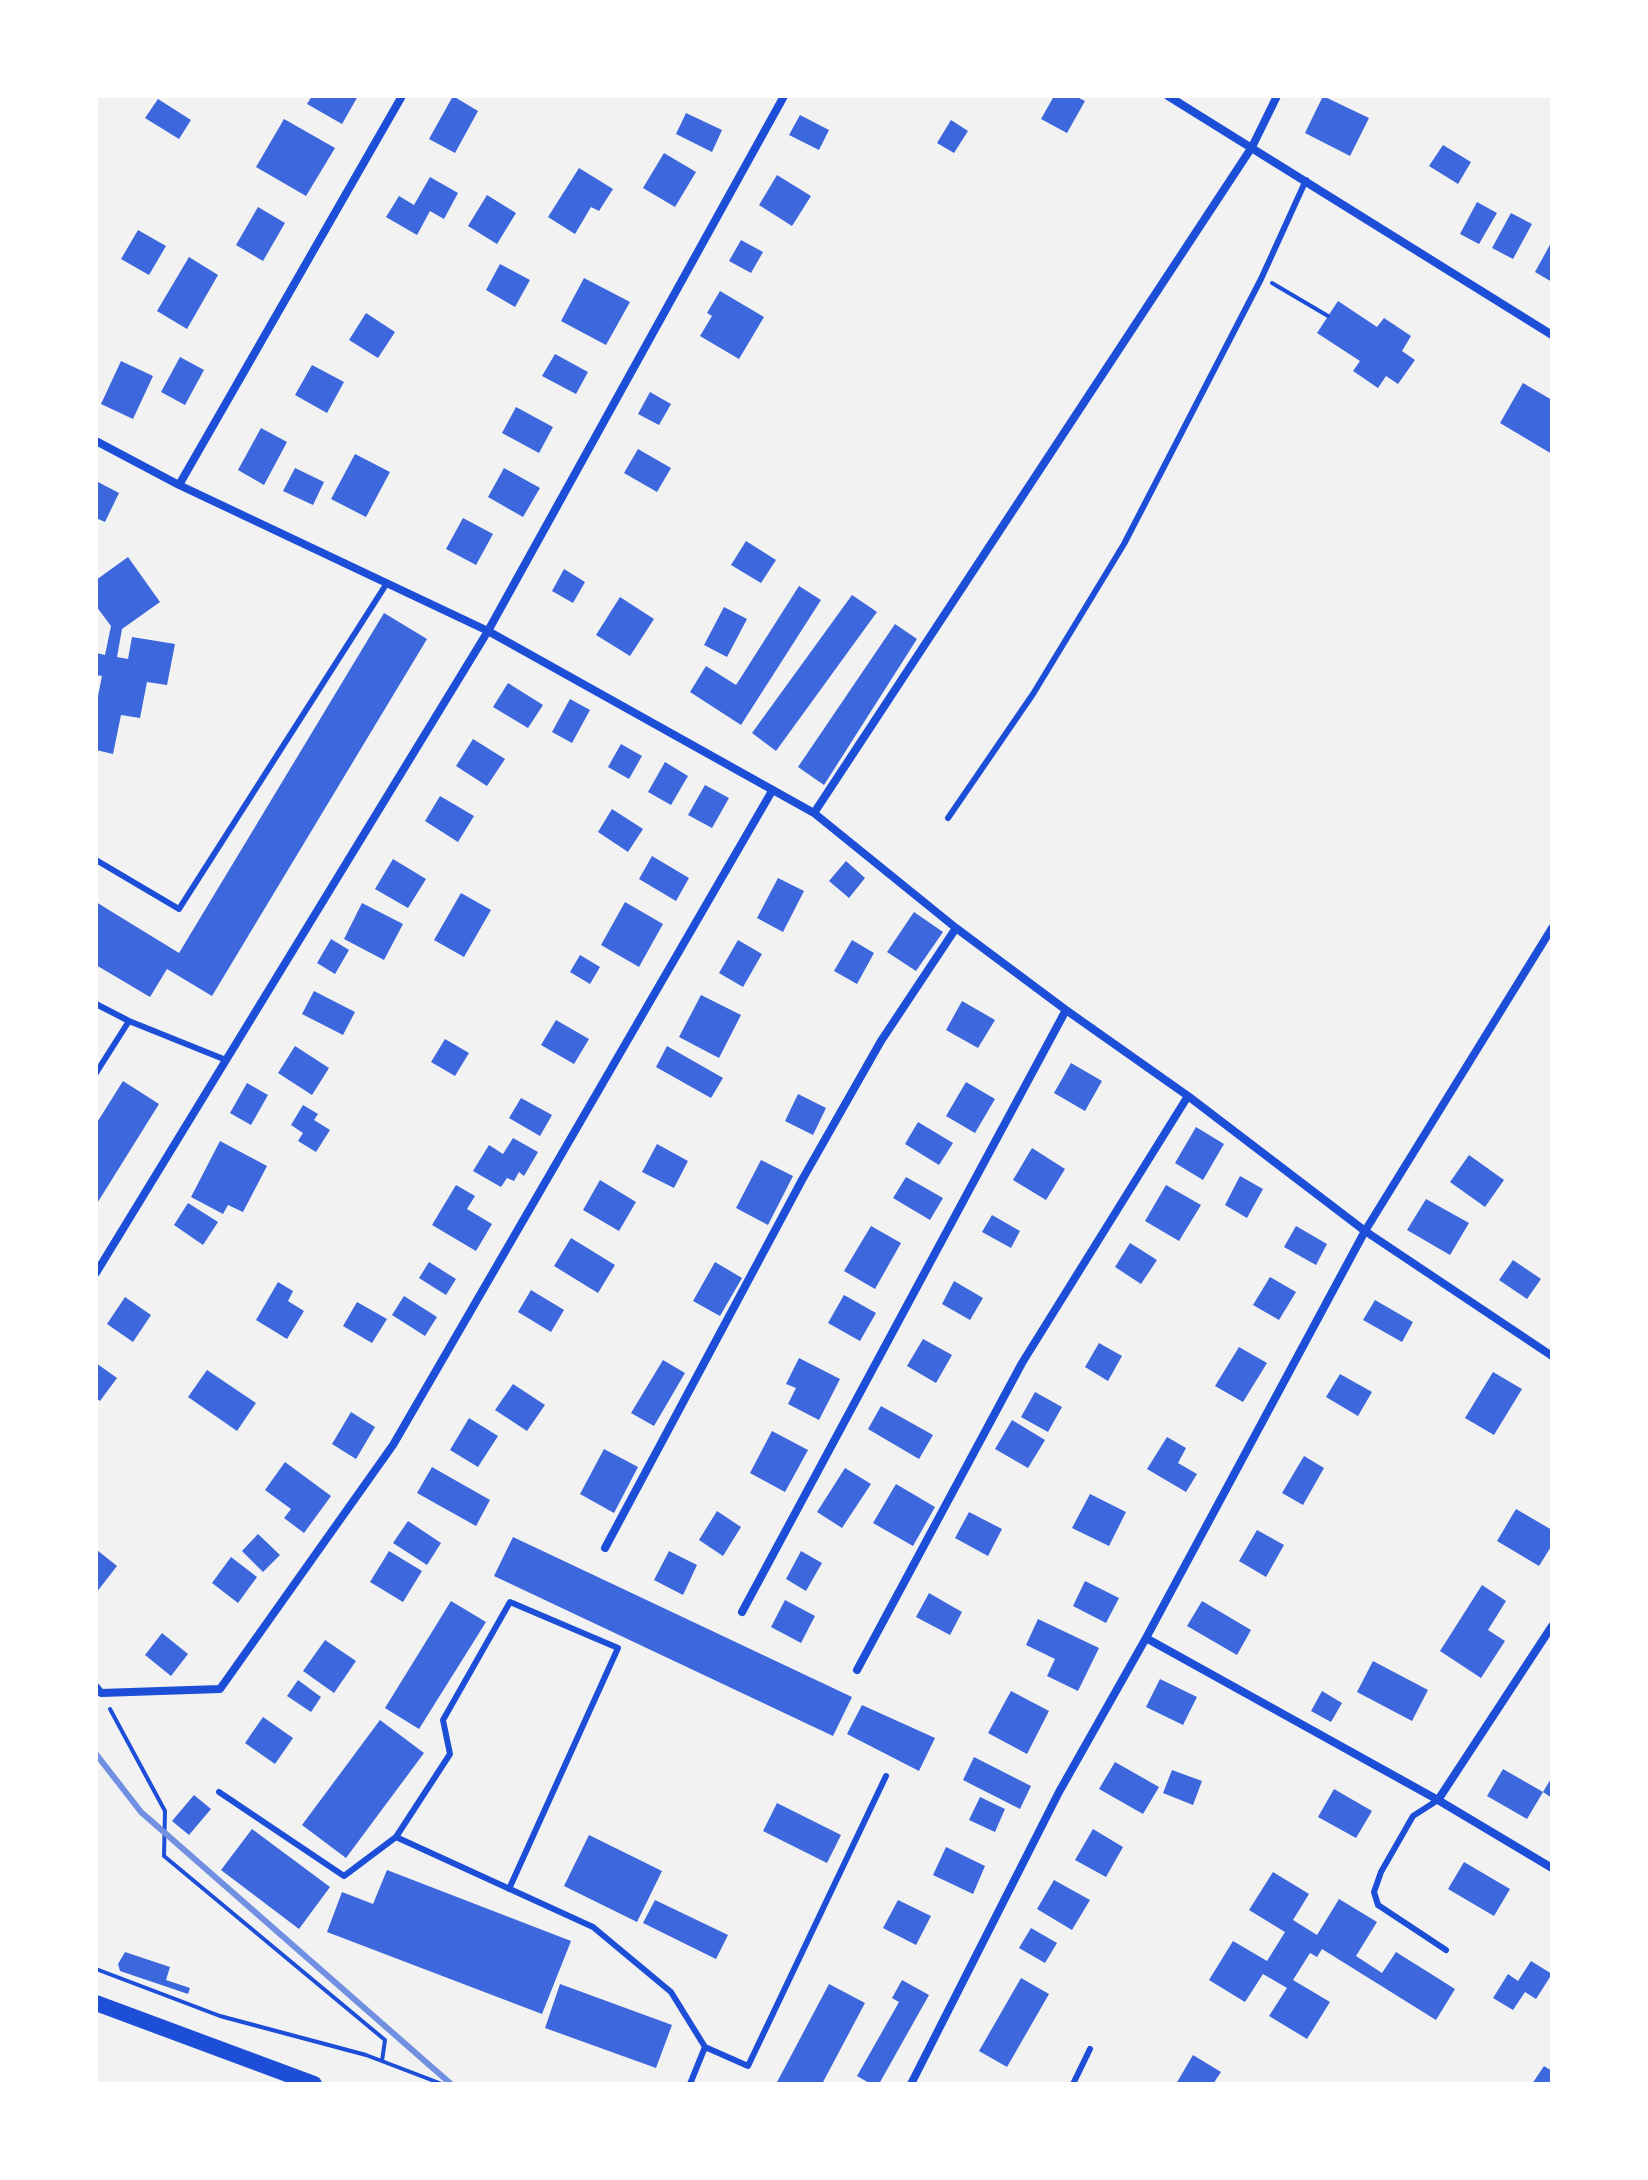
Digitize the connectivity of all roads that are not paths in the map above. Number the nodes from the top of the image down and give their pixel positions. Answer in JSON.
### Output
{"nodes":[{"id":1,"x":402,"y":96,"type":"edge"},
{"id":2,"x":784,"y":96,"type":"edge"},
{"id":3,"x":1168,"y":96,"type":"edge"},
{"id":4,"x":1277,"y":96,"type":"edge"},
{"id":5,"x":1252,"y":147,"type":"junction"},
{"id":6,"x":1306,"y":180,"type":"junction"},
{"id":7,"x":1552,"y":335,"type":"edge"},
{"id":8,"x":96,"y":441,"type":"edge"},
{"id":9,"x":179,"y":485,"type":"junction"},
{"id":10,"x":387,"y":583,"type":"junction"},
{"id":11,"x":488,"y":631,"type":"junction"},
{"id":12,"x":772,"y":791,"type":"junction"},
{"id":13,"x":814,"y":813,"type":"junction"},
{"id":14,"x":948,"y":818,"type":"dead end"},
{"id":15,"x":96,"y":860,"type":"edge"},
{"id":16,"x":956,"y":928,"type":"junction"},
{"id":17,"x":1552,"y":928,"type":"edge"},
{"id":18,"x":96,"y":1004,"type":"edge"},
{"id":19,"x":1066,"y":1010,"type":"junction"},
{"id":20,"x":129,"y":1021,"type":"junction"},
{"id":21,"x":226,"y":1060,"type":"junction"},
{"id":22,"x":96,"y":1073,"type":"edge"},
{"id":23,"x":1188,"y":1096,"type":"junction"},
{"id":24,"x":1365,"y":1231,"type":"junction"},
{"id":25,"x":96,"y":1273,"type":"edge"},
{"id":26,"x":1552,"y":1356,"type":"edge"},
{"id":27,"x":605,"y":1548,"type":"dead end"},
{"id":28,"x":742,"y":1612,"type":"dead end"},
{"id":29,"x":1552,"y":1626,"type":"edge"},
{"id":30,"x":1146,"y":1638,"type":"junction"},
{"id":31,"x":857,"y":1670,"type":"dead end"},
{"id":32,"x":98,"y":1690,"type":"edge"},
{"id":33,"x":886,"y":1776,"type":"dead end"},
{"id":34,"x":219,"y":1792,"type":"dead end"},
{"id":35,"x":1438,"y":1800,"type":"junction"},
{"id":36,"x":396,"y":1837,"type":"junction"},
{"id":37,"x":1552,"y":1868,"type":"edge"},
{"id":38,"x":509,"y":1889,"type":"junction"},
{"id":39,"x":1446,"y":1950,"type":"dead end"},
{"id":40,"x":96,"y":2003,"type":"edge"},
{"id":41,"x":705,"y":2047,"type":"junction"},
{"id":42,"x":1090,"y":2049,"type":"dead end"},
{"id":43,"x":314,"y":2084,"type":"edge"},
{"id":44,"x":690,"y":2084,"type":"edge"},
{"id":45,"x":911,"y":2084,"type":"edge"},
{"id":46,"x":1073,"y":2084,"type":"edge"}],
"edges":[{"from":1,"to":9,"type":"street"},
{"from":2,"to":11,"type":"street"},
{"from":3,"to":5,"type":"street"},
{"from":4,"to":5,"type":"street"},
{"from":5,"to":6,"type":"street"},
{"from":5,"to":13,"type":"street"},
{"from":6,"to":7,"type":"street"},
{"from":6,"to":14,"type":"lane"},
{"from":8,"to":9,"type":"street"},
{"from":9,"to":10,"type":"street"},
{"from":10,"to":11,"type":"street"},
{"from":10,"to":15,"type":"lane"},
{"from":11,"to":12,"type":"street"},
{"from":11,"to":21,"type":"street"},
{"from":12,"to":13,"type":"street"},
{"from":12,"to":32,"type":"street"},
{"from":13,"to":16,"type":"street"},
{"from":16,"to":19,"type":"street"},
{"from":16,"to":27,"type":"street"},
{"from":17,"to":24,"type":"street"},
{"from":18,"to":20,"type":"lane"},
{"from":19,"to":23,"type":"street"},
{"from":19,"to":28,"type":"street"},
{"from":20,"to":21,"type":"lane"},
{"from":20,"to":22,"type":"lane"},
{"from":21,"to":25,"type":"street"},
{"from":23,"to":24,"type":"street"},
{"from":23,"to":31,"type":"street"},
{"from":24,"to":26,"type":"street"},
{"from":24,"to":30,"type":"street"},
{"from":29,"to":35,"type":"street"},
{"from":30,"to":35,"type":"street"},
{"from":30,"to":45,"type":"street"},
{"from":33,"to":41,"type":"lane"},
{"from":34,"to":36,"type":"lane"},
{"from":35,"to":37,"type":"street"},
{"from":35,"to":39,"type":"lane"},
{"from":36,"to":38,"type":"lane"},
{"from":36,"to":38,"type":"lane"},
{"from":38,"to":41,"type":"lane"},
{"from":40,"to":43,"type":"main road"},
{"from":41,"to":44,"type":"lane"},
{"from":42,"to":46,"type":"lane"}]}
